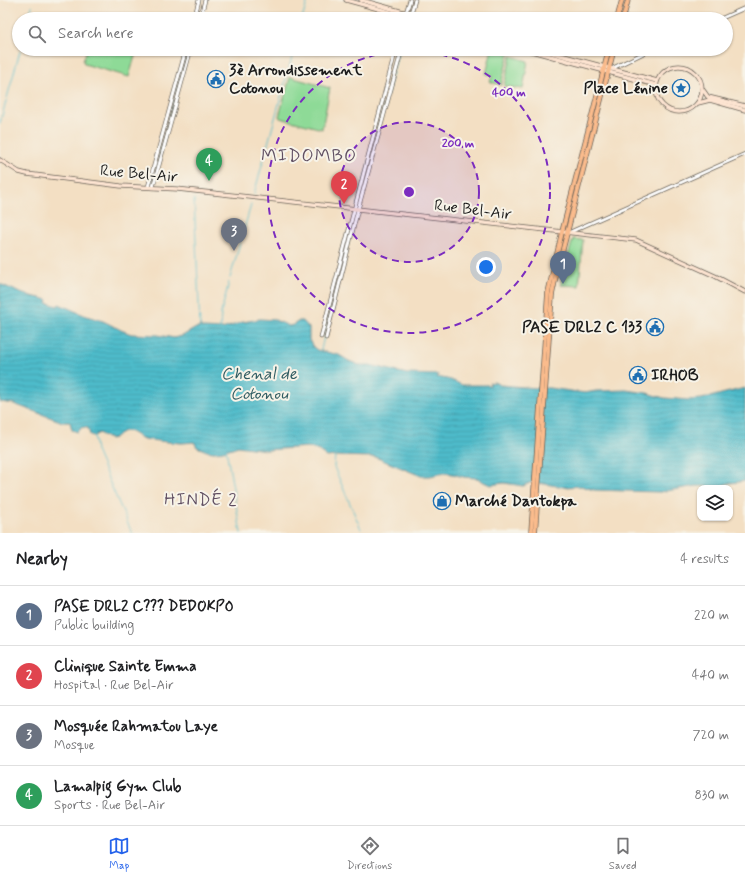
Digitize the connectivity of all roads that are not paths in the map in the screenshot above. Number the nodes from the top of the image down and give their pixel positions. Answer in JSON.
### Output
{"nodes":[{"id":1,"x":199,"y":0,"type":"edge"},
{"id":2,"x":205,"y":0,"type":"edge"},
{"id":3,"x":346,"y":0,"type":"edge"},
{"id":4,"x":361,"y":0,"type":"edge"},
{"id":5,"x":410,"y":0,"type":"edge"},
{"id":6,"x":415,"y":0,"type":"edge"},
{"id":7,"x":622,"y":0,"type":"edge"},
{"id":8,"x":628,"y":0,"type":"edge"},
{"id":9,"x":745,"y":8,"type":"edge"},
{"id":10,"x":196,"y":12,"type":"edge"},
{"id":11,"x":202,"y":12,"type":"edge"},
{"id":12,"x":390,"y":12,"type":"edge"},
{"id":13,"x":394,"y":12,"type":"edge"},
{"id":14,"x":406,"y":12,"type":"edge"},
{"id":15,"x":411,"y":12,"type":"edge"},
{"id":16,"x":619,"y":12,"type":"edge"},
{"id":17,"x":625,"y":12,"type":"edge"},
{"id":18,"x":733,"y":13,"type":"edge"},
{"id":19,"x":184,"y":56,"type":"edge"},
{"id":20,"x":190,"y":56,"type":"edge"},
{"id":21,"x":394,"y":56,"type":"edge"},
{"id":22,"x":400,"y":56,"type":"edge"},
{"id":23,"x":552,"y":56,"type":"edge"},
{"id":24,"x":561,"y":56,"type":"edge"},
{"id":25,"x":607,"y":56,"type":"edge"},
{"id":26,"x":612,"y":56,"type":"edge"},
{"id":27,"x":638,"y":56,"type":"edge"},
{"id":28,"x":603,"y":69,"type":"junction"},
{"id":29,"x":609,"y":70,"type":"junction"},
{"id":30,"x":657,"y":83,"type":"junction"},
{"id":31,"x":702,"y":89,"type":"junction"},
{"id":32,"x":698,"y":103,"type":"junction"},
{"id":33,"x":745,"y":106,"type":"edge"},
{"id":34,"x":745,"y":110,"type":"edge"},
{"id":35,"x":745,"y":154,"type":"edge"},
{"id":36,"x":0,"y":160,"type":"edge"},
{"id":37,"x":148,"y":186,"type":"junction"},
{"id":38,"x":153,"y":187,"type":"junction"},
{"id":39,"x":356,"y":209,"type":"junction"},
{"id":40,"x":562,"y":232,"type":"junction"},
{"id":41,"x":568,"y":233,"type":"junction"},
{"id":42,"x":745,"y":292,"type":"edge"},
{"id":43,"x":544,"y":381,"type":"junction"},
{"id":44,"x":535,"y":506,"type":"junction"},
{"id":45,"x":532,"y":533,"type":"edge"},
{"id":46,"x":535,"y":533,"type":"edge"}],
"edges":[{"from":1,"to":10,"type":"street"},
{"from":2,"to":11,"type":"street"},
{"from":3,"to":12,"type":"main road"},
{"from":4,"to":13,"type":"main road"},
{"from":5,"to":14,"type":"street"},
{"from":6,"to":15,"type":"street"},
{"from":7,"to":16,"type":"main road"},
{"from":8,"to":17,"type":"main road"},
{"from":9,"to":18,"type":"street"},
{"from":19,"to":37,"type":"street"},
{"from":20,"to":38,"type":"street"},
{"from":21,"to":39,"type":"street"},
{"from":22,"to":39,"type":"street"},
{"from":23,"to":28,"type":"main road"},
{"from":24,"to":28,"type":"main road"},
{"from":25,"to":28,"type":"main road"},
{"from":26,"to":29,"type":"main road"},
{"from":27,"to":29,"type":"street"},
{"from":28,"to":29,"type":"main road"},
{"from":28,"to":40,"type":"main road"},
{"from":29,"to":30,"type":"main road"},
{"from":29,"to":41,"type":"main road"},
{"from":30,"to":31,"type":"main road"},
{"from":30,"to":32,"type":"main road"},
{"from":31,"to":32,"type":"main road"},
{"from":31,"to":33,"type":"main road"},
{"from":32,"to":34,"type":"main road"},
{"from":35,"to":41,"type":"street"},
{"from":36,"to":37,"type":"main road","name":"Rue Bel-Air"},
{"from":37,"to":38,"type":"main road","name":"Rue Bel-Air"},
{"from":38,"to":39,"type":"main road","name":"Rue Bel-Air"},
{"from":39,"to":39,"type":"street"},
{"from":39,"to":40,"type":"main road","name":"Rue Bel-Air"},
{"from":40,"to":41,"type":"main road","name":"Rue Bel-Air"},
{"from":40,"to":43,"type":"main road"},
{"from":41,"to":42,"type":"main road","name":"Rue Bel-Air"},
{"from":41,"to":43,"type":"main road"},
{"from":43,"to":44,"type":"main road"},
{"from":44,"to":45,"type":"main road"},
{"from":44,"to":46,"type":"main road"}]}
